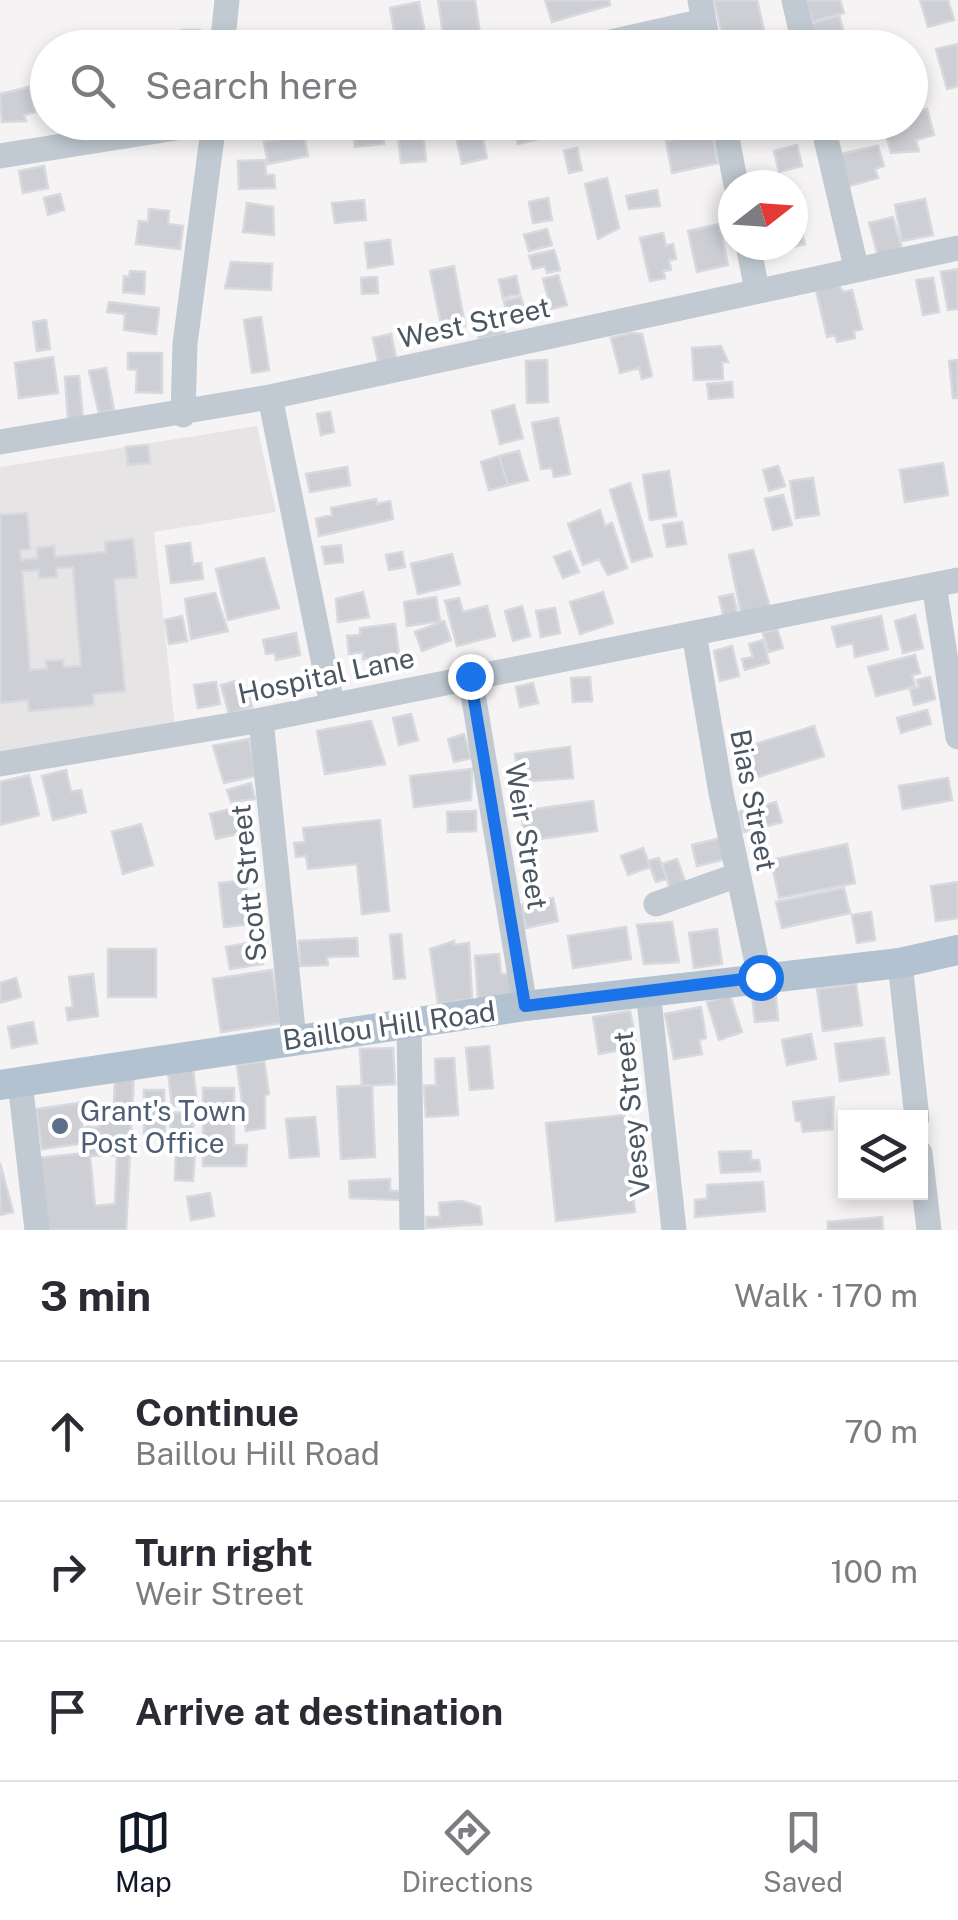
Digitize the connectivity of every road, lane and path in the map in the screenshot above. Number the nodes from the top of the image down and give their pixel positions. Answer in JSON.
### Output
{"nodes":[{"id":1,"x":228,"y":0,"type":"edge"},
{"id":2,"x":794,"y":0,"type":"edge"},
{"id":3,"x":702,"y":10,"type":"edge"},
{"id":4,"x":224,"y":30,"type":"edge"},
{"id":5,"x":640,"y":30,"type":"edge"},
{"id":6,"x":801,"y":30,"type":"edge"},
{"id":7,"x":101,"y":140,"type":"edge"},
{"id":8,"x":212,"y":140,"type":"edge"},
{"id":9,"x":727,"y":140,"type":"edge"},
{"id":10,"x":826,"y":140,"type":"edge"},
{"id":11,"x":0,"y":156,"type":"edge"},
{"id":12,"x":733,"y":170,"type":"edge"},
{"id":13,"x":958,"y":248,"type":"edge"},
{"id":14,"x":751,"y":260,"type":"edge"},
{"id":15,"x":856,"y":267,"type":"junction"},
{"id":16,"x":757,"y":290,"type":"junction"},
{"id":17,"x":270,"y":397,"type":"junction"},
{"id":18,"x":183,"y":415,"type":"junction"},
{"id":19,"x":0,"y":442,"type":"edge"},
{"id":20,"x":946,"y":582,"type":"edge"},
{"id":21,"x":694,"y":633,"type":"junction"},
{"id":22,"x":470,"y":676,"type":"junction"},
{"id":23,"x":332,"y":704,"type":"junction"},
{"id":24,"x":261,"y":720,"type":"junction"},
{"id":25,"x":958,"y":737,"type":"edge"},
{"id":26,"x":0,"y":764,"type":"edge"},
{"id":27,"x":738,"y":875,"type":"junction"},
{"id":28,"x":656,"y":904,"type":"dead end"},
{"id":29,"x":958,"y":950,"type":"edge"},
{"id":30,"x":900,"y":963,"type":"junction"},
{"id":31,"x":760,"y":977,"type":"junction"},
{"id":32,"x":648,"y":991,"type":"junction"},
{"id":33,"x":525,"y":1006,"type":"junction"},
{"id":34,"x":409,"y":1022,"type":"junction"},
{"id":35,"x":294,"y":1039,"type":"junction"},
{"id":36,"x":6,"y":1080,"type":"edge"},
{"id":37,"x":915,"y":1110,"type":"edge"},
{"id":38,"x":926,"y":1200,"type":"edge"},
{"id":39,"x":38,"y":1230,"type":"edge"},
{"id":40,"x":412,"y":1230,"type":"edge"},
{"id":41,"x":674,"y":1230,"type":"edge"},
{"id":42,"x":929,"y":1230,"type":"edge"}],
"edges":[{"from":1,"to":4,"type":"street"},
{"from":2,"to":6,"type":"street"},
{"from":3,"to":5,"type":"street"},
{"from":7,"to":11,"type":"street"},
{"from":8,"to":18,"type":"street"},
{"from":9,"to":12,"type":"street"},
{"from":10,"to":15,"type":"street"},
{"from":13,"to":15,"type":"street","name":"West Street"},
{"from":14,"to":16,"type":"street"},
{"from":15,"to":16,"type":"street","name":"West Street"},
{"from":16,"to":17,"type":"street","name":"West Street"},
{"from":17,"to":18,"type":"street","name":"West Street"},
{"from":17,"to":23,"type":"street"},
{"from":18,"to":19,"type":"street","name":"West Street"},
{"from":20,"to":21,"type":"street","name":"Hospital Lane"},
{"from":20,"to":25,"type":"street"},
{"from":21,"to":22,"type":"street","name":"Hospital Lane"},
{"from":21,"to":27,"type":"street","name":"Bias Street"},
{"from":22,"to":23,"type":"street","name":"Hospital Lane"},
{"from":22,"to":33,"type":"street","name":"Weir Street"},
{"from":23,"to":24,"type":"street","name":"Hospital Lane"},
{"from":24,"to":26,"type":"street","name":"Hospital Lane"},
{"from":24,"to":35,"type":"street","name":"Scott Street"},
{"from":27,"to":28,"type":"street"},
{"from":27,"to":31,"type":"street","name":"Bias Street"},
{"from":29,"to":30,"type":"main road","name":"Baillou Hill Road"},
{"from":30,"to":31,"type":"main road","name":"Baillou Hill Road"},
{"from":30,"to":37,"type":"street"},
{"from":31,"to":32,"type":"main road","name":"Baillou Hill Road"},
{"from":32,"to":33,"type":"main road","name":"Baillou Hill Road"},
{"from":32,"to":41,"type":"street","name":"Vesey Street"},
{"from":33,"to":34,"type":"main road","name":"Baillou Hill Road"},
{"from":34,"to":35,"type":"main road","name":"Baillou Hill Road"},
{"from":34,"to":40,"type":"street"},
{"from":35,"to":36,"type":"main road","name":"Baillou Hill Road"},
{"from":36,"to":39,"type":"street"},
{"from":38,"to":42,"type":"street"}]}
